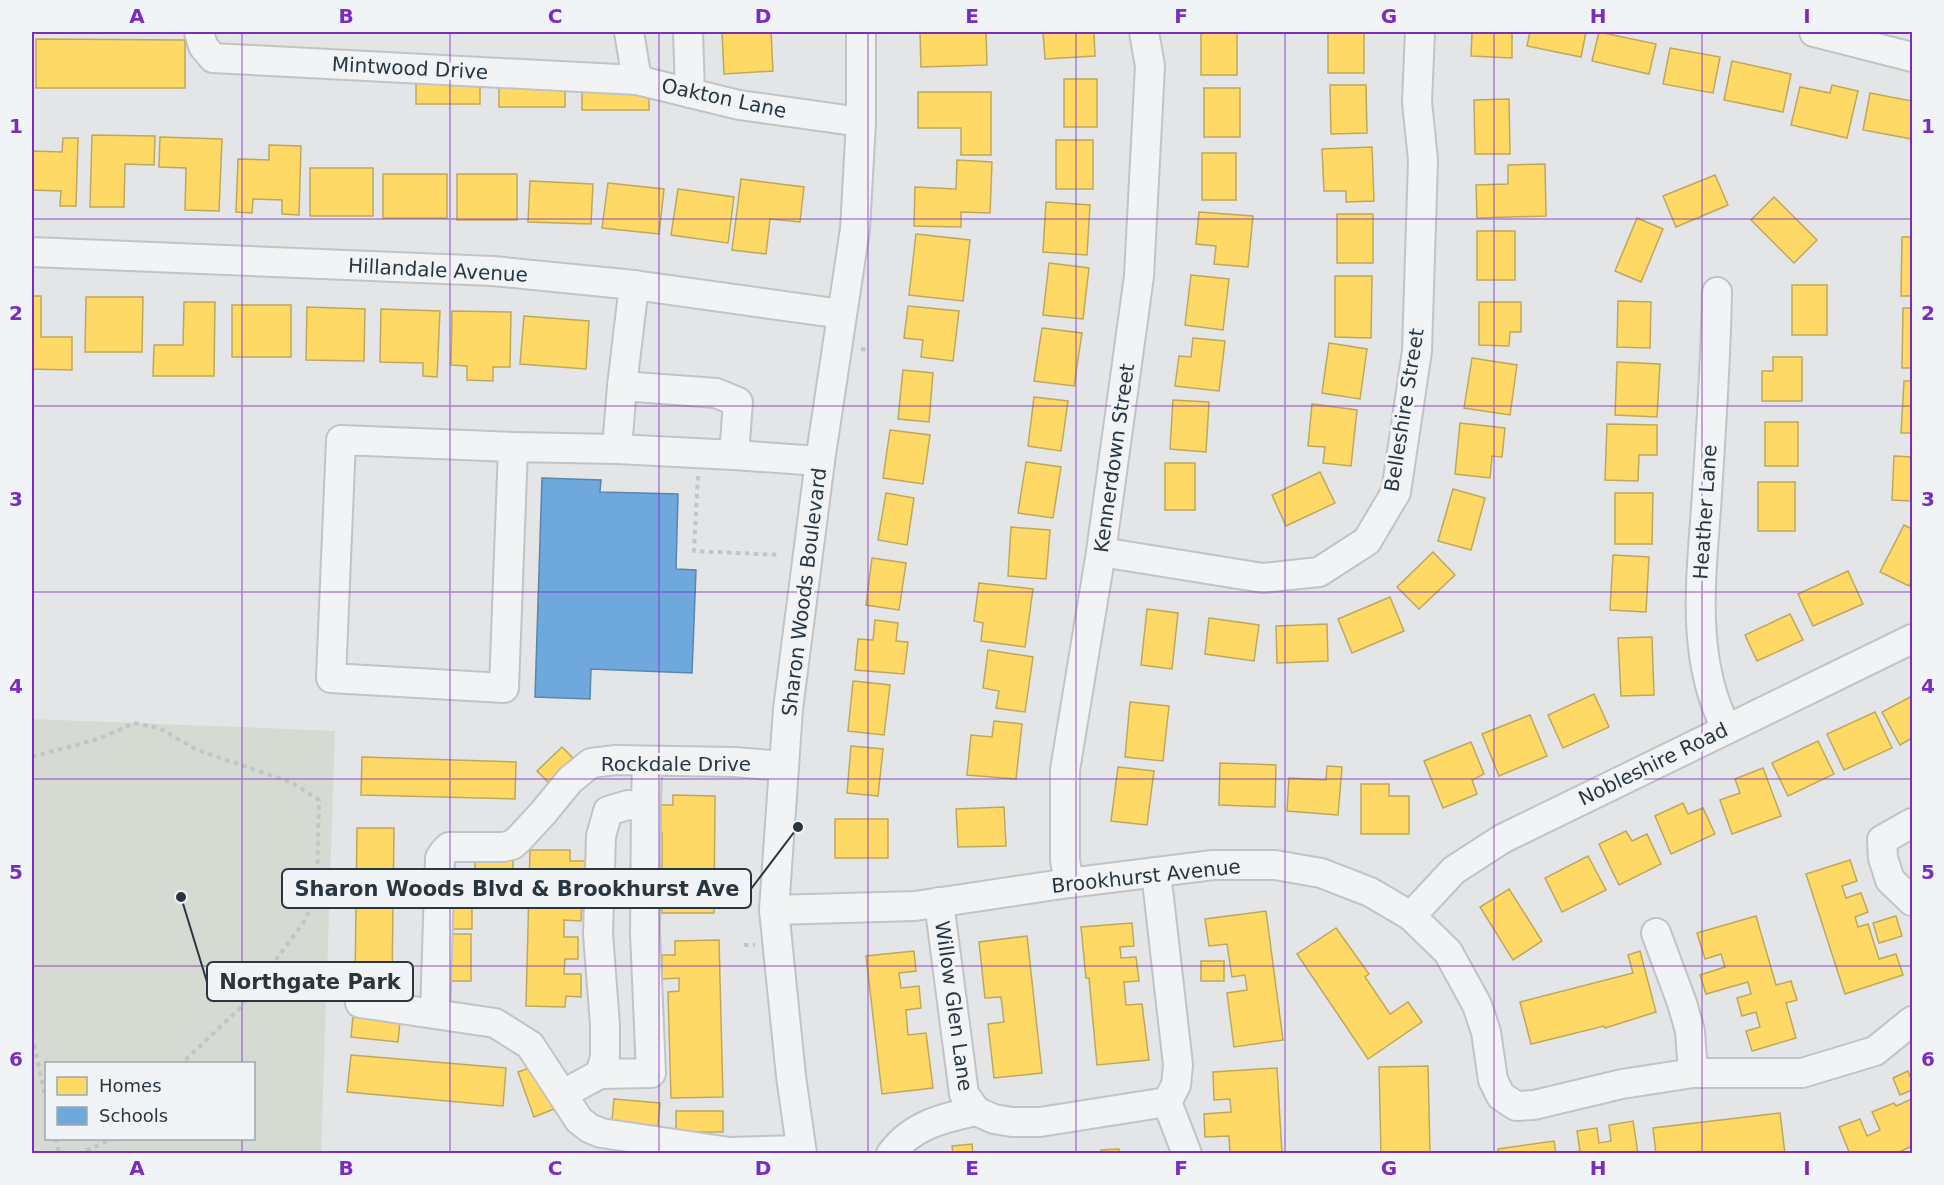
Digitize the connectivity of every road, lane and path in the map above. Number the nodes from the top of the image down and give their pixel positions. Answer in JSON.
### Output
{"nodes":[{"id":1,"x":198,"y":32,"type":"edge"},
{"id":2,"x":629,"y":32,"type":"edge"},
{"id":3,"x":688,"y":32,"type":"edge"},
{"id":4,"x":861,"y":32,"type":"edge"},
{"id":5,"x":1144,"y":32,"type":"edge"},
{"id":6,"x":1420,"y":32,"type":"edge"},
{"id":7,"x":1814,"y":32,"type":"edge"},
{"id":8,"x":1912,"y":57,"type":"edge"},
{"id":9,"x":637,"y":80,"type":"junction"},
{"id":10,"x":690,"y":93,"type":"junction"},
{"id":11,"x":861,"y":122,"type":"junction"},
{"id":12,"x":32,"y":252,"type":"edge"},
{"id":13,"x":634,"y":285,"type":"junction"},
{"id":14,"x":1717,"y":292,"type":"dead end"},
{"id":15,"x":842,"y":314,"type":"junction"},
{"id":16,"x":860,"y":349,"type":"dead end"},
{"id":17,"x":869,"y":350,"type":"dead end"},
{"id":18,"x":622,"y":386,"type":"junction"},
{"id":19,"x":513,"y":447,"type":"junction"},
{"id":20,"x":617,"y":449,"type":"junction"},
{"id":21,"x":699,"y":454,"type":"junction"},
{"id":22,"x":734,"y":455,"type":"junction"},
{"id":23,"x":820,"y":461,"type":"junction"},
{"id":24,"x":1101,"y":552,"type":"junction"},
{"id":25,"x":780,"y":555,"type":"dead end"},
{"id":26,"x":1912,"y":639,"type":"edge"},
{"id":27,"x":1726,"y":728,"type":"junction"},
{"id":28,"x":32,"y":758,"type":"edge"},
{"id":29,"x":647,"y":760,"type":"junction"},
{"id":30,"x":784,"y":766,"type":"junction"},
{"id":31,"x":646,"y":806,"type":"junction"},
{"id":32,"x":1912,"y":823,"type":"edge"},
{"id":33,"x":1156,"y":872,"type":"junction"},
{"id":34,"x":1069,"y":883,"type":"junction"},
{"id":35,"x":1912,"y":901,"type":"edge"},
{"id":36,"x":939,"y":902,"type":"junction"},
{"id":37,"x":774,"y":910,"type":"junction"},
{"id":38,"x":1411,"y":916,"type":"junction"},
{"id":39,"x":1656,"y":933,"type":"dead end"},
{"id":40,"x":744,"y":945,"type":"dead end"},
{"id":41,"x":756,"y":945,"type":"dead end"},
{"id":42,"x":360,"y":1003,"type":"dead end"},
{"id":43,"x":435,"y":1013,"type":"junction"},
{"id":44,"x":1912,"y":1022,"type":"edge"},
{"id":45,"x":32,"y":1036,"type":"edge"},
{"id":46,"x":182,"y":1062,"type":"edge"},
{"id":47,"x":1693,"y":1073,"type":"junction"},
{"id":48,"x":600,"y":1074,"type":"junction"},
{"id":49,"x":563,"y":1094,"type":"junction"},
{"id":50,"x":45,"y":1095,"type":"edge"},
{"id":51,"x":1167,"y":1102,"type":"junction"},
{"id":52,"x":976,"y":1111,"type":"junction"},
{"id":53,"x":110,"y":1140,"type":"edge"},
{"id":54,"x":801,"y":1152,"type":"edge"},
{"id":55,"x":78,"y":1154,"type":"edge"},
{"id":56,"x":891,"y":1154,"type":"edge"},
{"id":57,"x":1186,"y":1154,"type":"edge"}],
"edges":[{"from":1,"to":9,"type":"street","name":"Mintwood Drive"},
{"from":2,"to":9,"type":"street","name":"Oakton Lane"},
{"from":3,"to":10,"type":"street"},
{"from":4,"to":11,"type":"street","name":"Sharon Woods Boulevard"},
{"from":5,"to":24,"type":"street","name":"Kennerdown Street"},
{"from":6,"to":24,"type":"street","name":"Belleshire Street"},
{"from":7,"to":8,"type":"street"},
{"from":9,"to":10,"type":"street","name":"Oakton Lane"},
{"from":10,"to":11,"type":"street","name":"Oakton Lane"},
{"from":11,"to":15,"type":"street","name":"Sharon Woods Boulevard"},
{"from":12,"to":13,"type":"street","name":"Hillandale Avenue"},
{"from":13,"to":15,"type":"street","name":"Hillandale Avenue"},
{"from":13,"to":18,"type":"street"},
{"from":14,"to":27,"type":"street","name":"Heather Lane"},
{"from":15,"to":23,"type":"street","name":"Sharon Woods Boulevard"},
{"from":16,"to":17,"type":"path"},
{"from":18,"to":20,"type":"street"},
{"from":18,"to":22,"type":"street"},
{"from":19,"to":19,"type":"street"},
{"from":19,"to":20,"type":"street"},
{"from":20,"to":21,"type":"street"},
{"from":21,"to":22,"type":"street"},
{"from":21,"to":25,"type":"path"},
{"from":22,"to":23,"type":"street"},
{"from":23,"to":30,"type":"street","name":"Sharon Woods Boulevard"},
{"from":24,"to":34,"type":"street","name":"Kennerdown Street"},
{"from":26,"to":27,"type":"street","name":"Nobleshire Road"},
{"from":27,"to":38,"type":"street","name":"Nobleshire Road"},
{"from":28,"to":46,"type":"path"},
{"from":29,"to":30,"type":"street","name":"Rockdale Drive"},
{"from":29,"to":31,"type":"street"},
{"from":29,"to":43,"type":"street","name":"Rockdale Drive"},
{"from":30,"to":37,"type":"street","name":"Sharon Woods Boulevard"},
{"from":31,"to":48,"type":"street"},
{"from":31,"to":48,"type":"street"},
{"from":32,"to":35,"type":"street"},
{"from":33,"to":34,"type":"street","name":"Brookhurst Avenue"},
{"from":33,"to":38,"type":"street","name":"Brookhurst Avenue"},
{"from":33,"to":51,"type":"street"},
{"from":34,"to":36,"type":"street","name":"Brookhurst Avenue"},
{"from":36,"to":37,"type":"street","name":"Brookhurst Avenue"},
{"from":36,"to":52,"type":"street","name":"Willow Glen Lane"},
{"from":37,"to":54,"type":"street","name":"Sharon Woods Boulevard"},
{"from":38,"to":47,"type":"street","name":"Brookhurst Avenue"},
{"from":39,"to":47,"type":"street"},
{"from":40,"to":41,"type":"path"},
{"from":42,"to":43,"type":"street"},
{"from":43,"to":49,"type":"street"},
{"from":44,"to":47,"type":"street","name":"Brookhurst Avenue"},
{"from":45,"to":50,"type":"path"},
{"from":48,"to":49,"type":"street"},
{"from":49,"to":54,"type":"street"},
{"from":51,"to":52,"type":"street","name":"Willow Glen Lane"},
{"from":51,"to":57,"type":"street"},
{"from":52,"to":56,"type":"street"},
{"from":53,"to":55,"type":"path"}]}
